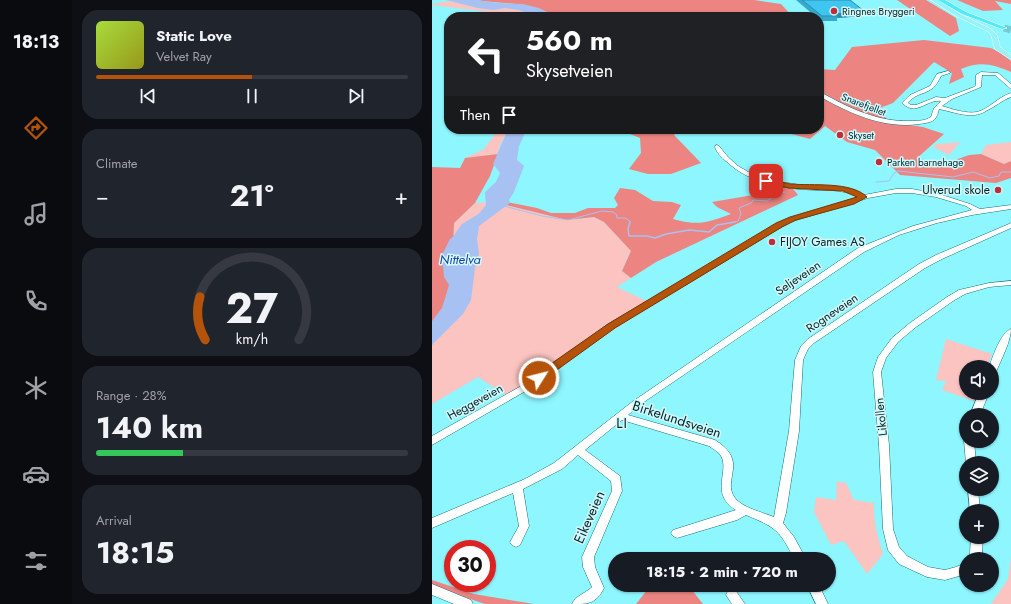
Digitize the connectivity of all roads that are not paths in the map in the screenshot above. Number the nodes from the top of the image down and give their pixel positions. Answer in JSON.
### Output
{"nodes":[{"id":1,"x":934,"y":0,"type":"edge"},
{"id":2,"x":941,"y":0,"type":"edge"},
{"id":3,"x":1004,"y":28,"type":"tunnel mouth"},
{"id":4,"x":1011,"y":58,"type":"edge"},
{"id":5,"x":948,"y":72,"type":"dead end"},
{"id":6,"x":1011,"y":87,"type":"edge"},
{"id":7,"x":1011,"y":95,"type":"edge"},
{"id":8,"x":824,"y":96,"type":"edge"},
{"id":9,"x":946,"y":100,"type":"junction"},
{"id":10,"x":938,"y":107,"type":"junction"},
{"id":11,"x":717,"y":147,"type":"dead end"},
{"id":12,"x":863,"y":197,"type":"junction"},
{"id":13,"x":1011,"y":207,"type":"edge"},
{"id":14,"x":978,"y":211,"type":"junction"},
{"id":15,"x":1011,"y":225,"type":"edge"},
{"id":16,"x":1011,"y":283,"type":"edge"},
{"id":17,"x":1011,"y":332,"type":"edge"},
{"id":18,"x":997,"y":360,"type":"edge"},
{"id":19,"x":620,"y":416,"type":"junction"},
{"id":20,"x":432,"y":441,"type":"edge"},
{"id":21,"x":578,"y":450,"type":"junction"},
{"id":22,"x":517,"y":487,"type":"junction"},
{"id":23,"x":746,"y":510,"type":"junction"},
{"id":24,"x":432,"y":523,"type":"edge"},
{"id":25,"x":777,"y":524,"type":"junction"},
{"id":26,"x":677,"y":533,"type":"dead end"},
{"id":27,"x":516,"y":542,"type":"dead end"},
{"id":28,"x":796,"y":552,"type":"edge"},
{"id":29,"x":959,"y":572,"type":"edge"},
{"id":30,"x":432,"y":589,"type":"edge"},
{"id":31,"x":816,"y":592,"type":"edge"},
{"id":32,"x":467,"y":604,"type":"edge"},
{"id":33,"x":578,"y":604,"type":"edge"},
{"id":34,"x":822,"y":604,"type":"edge"}],
"edges":[{"from":1,"to":4,"type":"main road"},
{"from":2,"to":3,"type":"highway"},
{"from":5,"to":9,"type":"street"},
{"from":6,"to":9,"type":"street","name":"Snarefjellet"},
{"from":7,"to":10,"type":"street"},
{"from":8,"to":10,"type":"street","name":"Snarefjellet"},
{"from":9,"to":10,"type":"street","name":"Snarefjellet"},
{"from":11,"to":12,"type":"street"},
{"from":12,"to":14,"type":"street","name":"Heggeveien"},
{"from":12,"to":20,"type":"street","name":"Heggeveien"},
{"from":13,"to":14,"type":"street","name":"Seljeveien"},
{"from":14,"to":19,"type":"street","name":"Seljeveien"},
{"from":15,"to":25,"type":"street","name":"Rogneveien"},
{"from":16,"to":29,"type":"street","name":"Likollen"},
{"from":17,"to":18,"type":"street"},
{"from":19,"to":21,"type":"street","name":"Birkelundsveien"},
{"from":19,"to":23,"type":"street","name":"Birkelundsveien"},
{"from":21,"to":22,"type":"street","name":"Birkelundsveien"},
{"from":21,"to":33,"type":"street","name":"Eikeveien"},
{"from":22,"to":24,"type":"street","name":"Birkelundsveien"},
{"from":22,"to":27,"type":"street"},
{"from":23,"to":25,"type":"street","name":"Birkelundsveien"},
{"from":23,"to":26,"type":"street"},
{"from":25,"to":28,"type":"street","name":"Birkelundsveien"},
{"from":30,"to":32,"type":"street"},
{"from":31,"to":34,"type":"street"}]}
